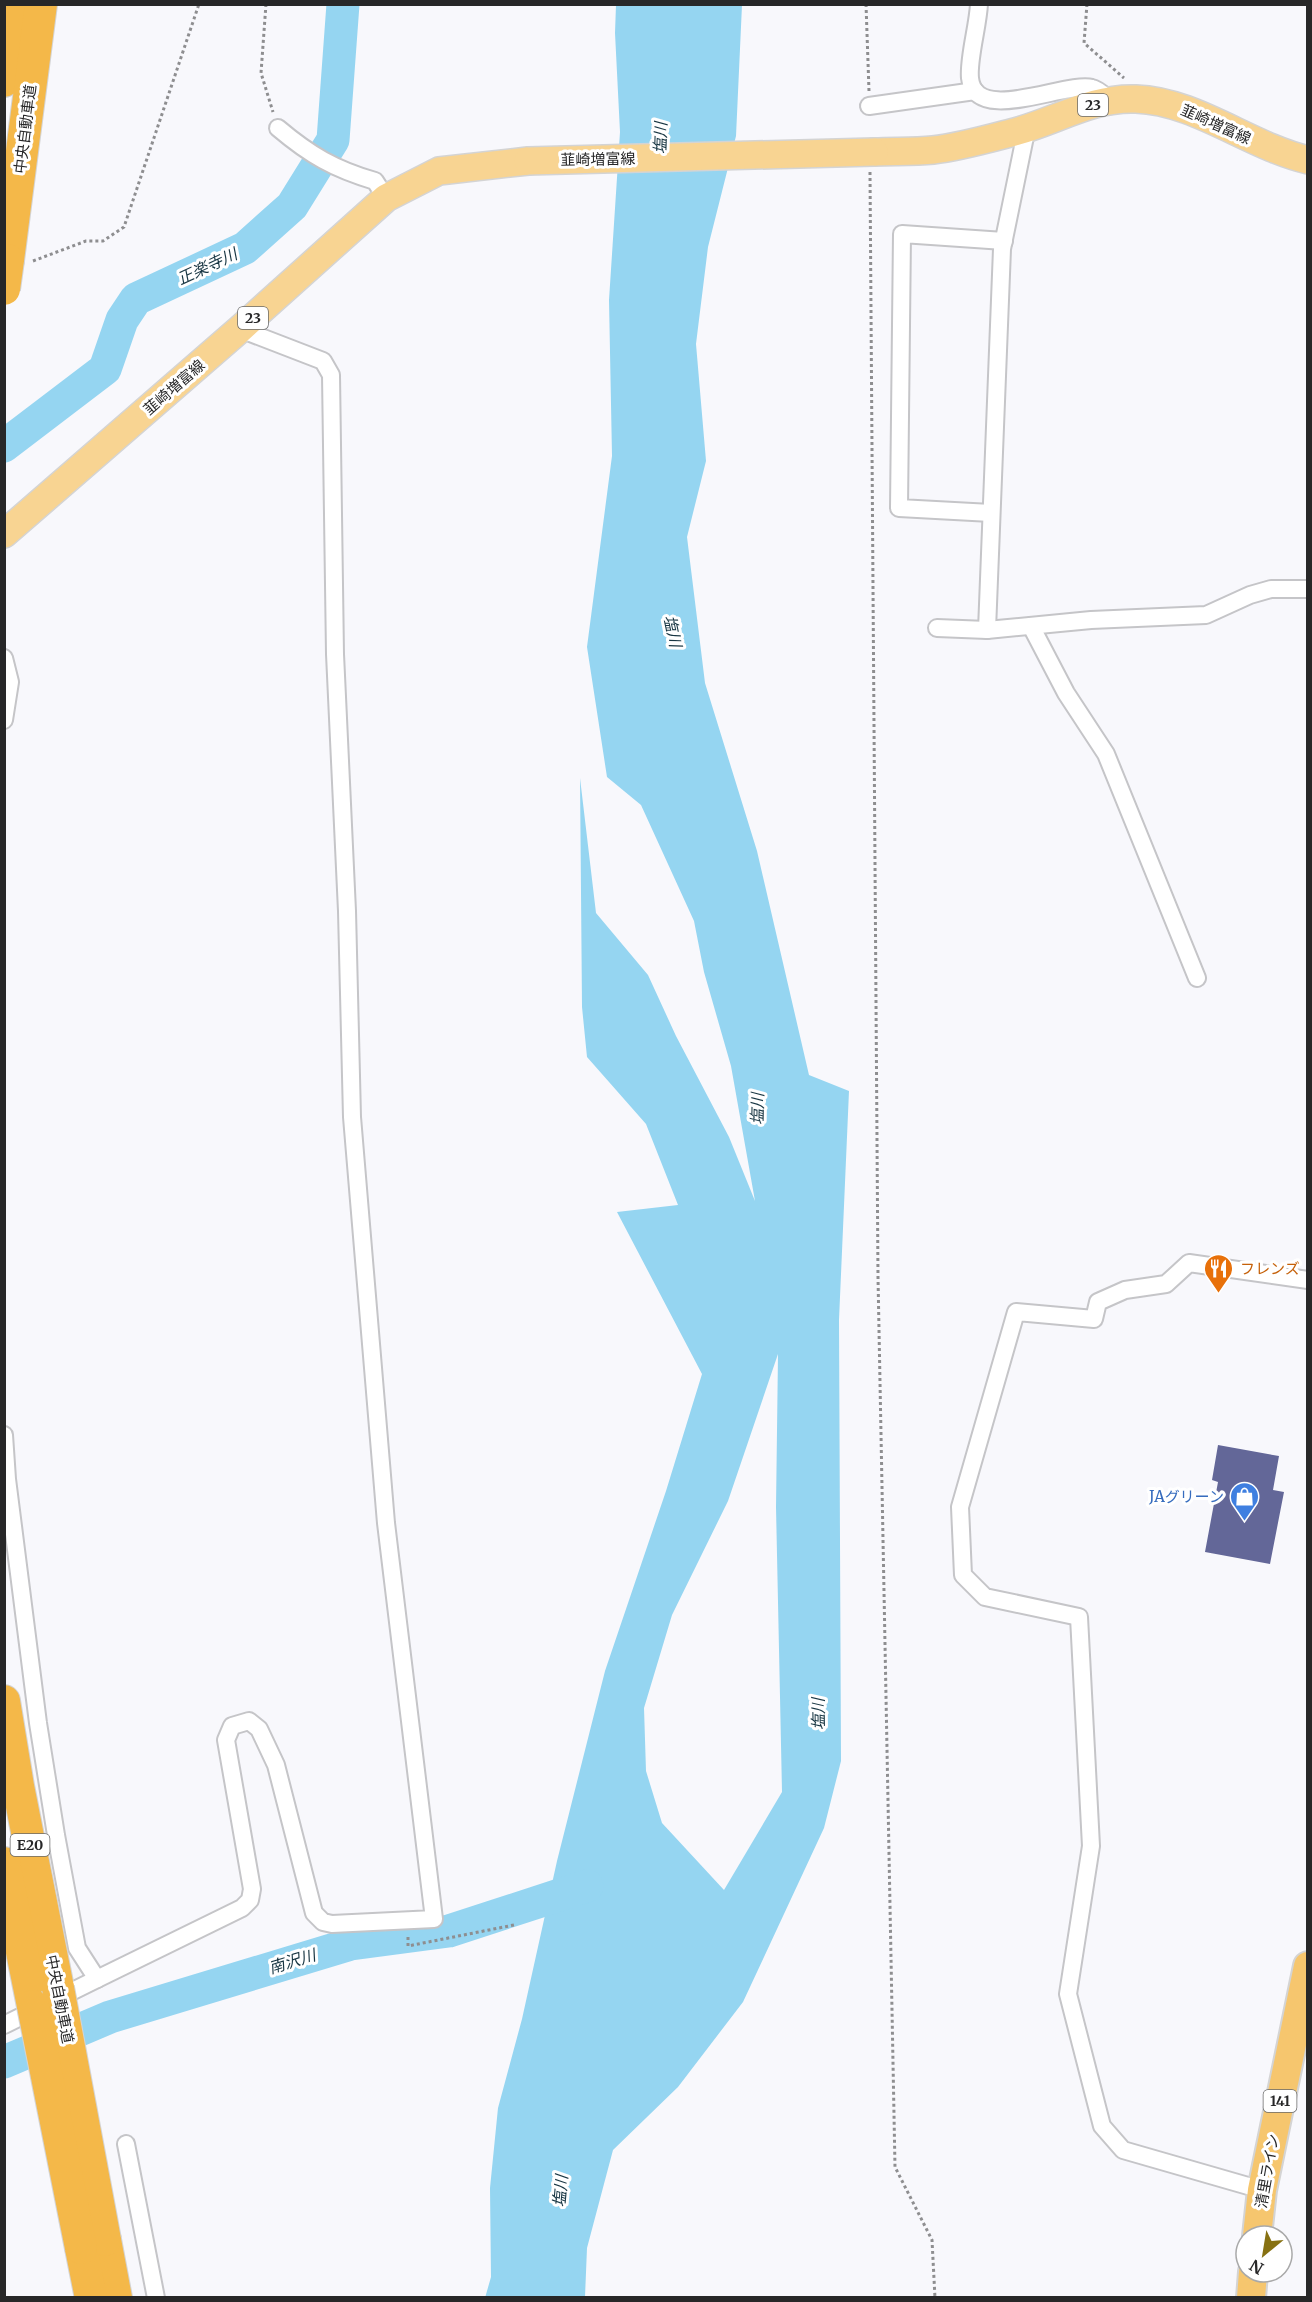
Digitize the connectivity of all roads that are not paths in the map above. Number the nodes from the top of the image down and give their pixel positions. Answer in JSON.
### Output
{"nodes":[{"id":1,"x":15,"y":4,"type":"edge"},
{"id":2,"x":41,"y":4,"type":"edge"},
{"id":3,"x":979,"y":4,"type":"edge"},
{"id":4,"x":4,"y":81,"type":"edge"},
{"id":5,"x":975,"y":91,"type":"junction"},
{"id":6,"x":1111,"y":101,"type":"junction"},
{"id":7,"x":869,"y":106,"type":"road end"},
{"id":8,"x":1027,"y":127,"type":"junction"},
{"id":9,"x":278,"y":128,"type":"road end"},
{"id":10,"x":1308,"y":160,"type":"edge"},
{"id":11,"x":386,"y":198,"type":"junction"},
{"id":12,"x":1004,"y":241,"type":"junction"},
{"id":13,"x":14,"y":270,"type":"edge"},
{"id":14,"x":240,"y":329,"type":"junction"},
{"id":15,"x":992,"y":513,"type":"junction"},
{"id":16,"x":4,"y":534,"type":"edge"},
{"id":17,"x":1308,"y":589,"type":"edge"},
{"id":18,"x":1031,"y":626,"type":"junction"},
{"id":19,"x":937,"y":628,"type":"dead end"},
{"id":20,"x":987,"y":630,"type":"junction"},
{"id":21,"x":4,"y":658,"type":"edge"},
{"id":22,"x":4,"y":720,"type":"edge"},
{"id":23,"x":1197,"y":978,"type":"dead end"},
{"id":24,"x":1308,"y":1280,"type":"edge"},
{"id":25,"x":4,"y":1435,"type":"edge"},
{"id":26,"x":4,"y":1701,"type":"edge"},
{"id":27,"x":4,"y":1863,"type":"edge"},
{"id":28,"x":1308,"y":1966,"type":"edge"},
{"id":29,"x":97,"y":1979,"type":"junction"},
{"id":30,"x":46,"y":1997,"type":"junction"},
{"id":31,"x":4,"y":2025,"type":"edge"},
{"id":32,"x":126,"y":2144,"type":"dead end"},
{"id":33,"x":1262,"y":2190,"type":"junction"},
{"id":34,"x":1258,"y":2224,"type":"edge"},
{"id":35,"x":93,"y":2244,"type":"junction"},
{"id":36,"x":91,"y":2298,"type":"edge"},
{"id":37,"x":116,"y":2298,"type":"edge"},
{"id":38,"x":156,"y":2298,"type":"edge"}],
"edges":[{"from":1,"to":4,"type":"highway","name":"中央自動車道"},
{"from":2,"to":13,"type":"highway","name":"中央自動車道"},
{"from":3,"to":5,"type":"street"},
{"from":5,"to":6,"type":"street"},
{"from":5,"to":7,"type":"street"},
{"from":6,"to":8,"type":"main road","name":"韮崎増富線","number":"23"},
{"from":6,"to":10,"type":"main road","name":"韮崎増富線","number":"23"},
{"from":8,"to":11,"type":"main road","name":"韮崎増富線","number":"23","bridge":true},
{"from":8,"to":12,"type":"street"},
{"from":9,"to":11,"type":"street"},
{"from":11,"to":14,"type":"main road","name":"韮崎増富線","number":"23"},
{"from":12,"to":15,"type":"street"},
{"from":12,"to":15,"type":"street"},
{"from":14,"to":16,"type":"main road","name":"韮崎増富線","number":"23"},
{"from":14,"to":29,"type":"street"},
{"from":15,"to":20,"type":"street"},
{"from":17,"to":18,"type":"street"},
{"from":18,"to":20,"type":"street"},
{"from":18,"to":23,"type":"street"},
{"from":19,"to":20,"type":"street"},
{"from":21,"to":22,"type":"street"},
{"from":24,"to":33,"type":"street"},
{"from":25,"to":29,"type":"street"},
{"from":26,"to":30,"type":"highway","name":"中央自動車道","number":"E20"},
{"from":27,"to":30,"type":"highway","name":"中央自動車道","number":"E20"},
{"from":28,"to":33,"type":"highway","name":"清里ライン","number":"141"},
{"from":29,"to":31,"type":"street"},
{"from":30,"to":35,"type":"highway","name":"中央自動車道","number":"E20","bridge":true},
{"from":32,"to":38,"type":"street"},
{"from":33,"to":34,"type":"highway","name":"清里ライン","number":"141"},
{"from":35,"to":36,"type":"highway","name":"中央自動車道","number":"E20"},
{"from":35,"to":37,"type":"highway","name":"中央自動車道","number":"E20"}]}
